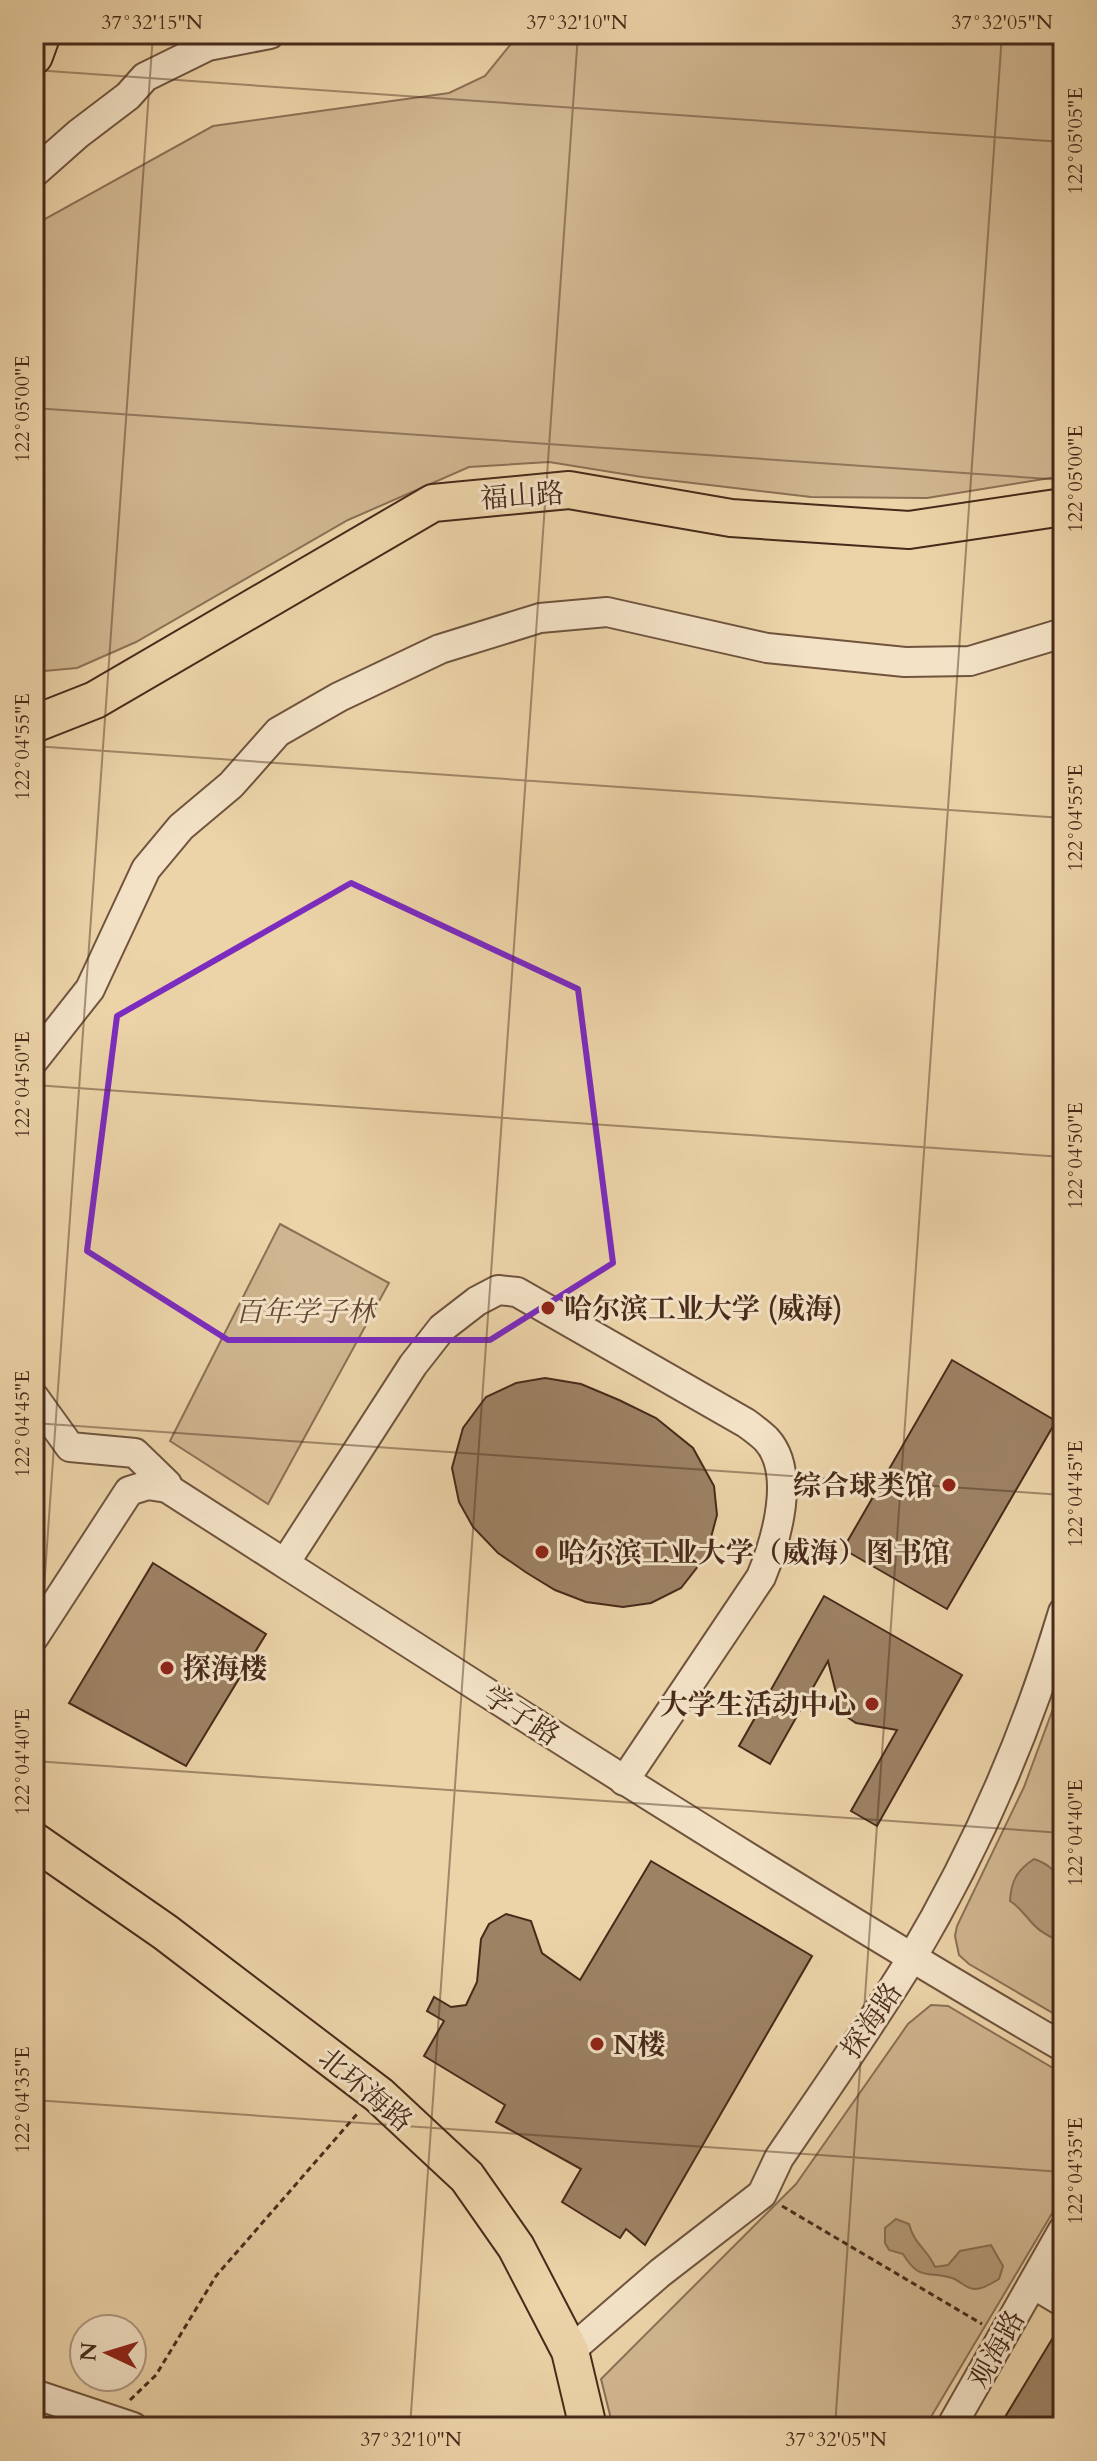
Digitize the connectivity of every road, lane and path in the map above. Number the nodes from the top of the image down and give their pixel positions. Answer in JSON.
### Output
{"nodes":[{"id":1,"x":42,"y":34,"type":"edge"},
{"id":2,"x":270,"y":34,"type":"edge"},
{"id":3,"x":34,"y":56,"type":"edge"},
{"id":4,"x":34,"y":173,"type":"edge"},
{"id":5,"x":1063,"y":507,"type":"edge"},
{"id":6,"x":1063,"y":633,"type":"edge"},
{"id":7,"x":34,"y":724,"type":"edge"},
{"id":8,"x":34,"y":1060,"type":"edge"},
{"id":9,"x":34,"y":1397,"type":"edge"},
{"id":10,"x":167,"y":1484,"type":"dead end"},
{"id":11,"x":285,"y":1563,"type":"junction"},
{"id":12,"x":1063,"y":1612,"type":"edge"},
{"id":13,"x":34,"y":1637,"type":"edge"},
{"id":14,"x":624,"y":1781,"type":"junction"},
{"id":15,"x":34,"y":1841,"type":"edge"},
{"id":16,"x":912,"y":1957,"type":"junction"},
{"id":17,"x":1063,"y":2047,"type":"edge"},
{"id":18,"x":379,"y":2095,"type":"junction"},
{"id":19,"x":762,"y":2194,"type":"junction"},
{"id":20,"x":1063,"y":2230,"type":"edge"},
{"id":21,"x":1033,"y":2284,"type":"junction"},
{"id":22,"x":1063,"y":2302,"type":"edge"},
{"id":23,"x":1004,"y":2337,"type":"junction"},
{"id":24,"x":570,"y":2351,"type":"junction"},
{"id":25,"x":34,"y":2394,"type":"edge"},
{"id":26,"x":122,"y":2423,"type":"edge"},
{"id":27,"x":588,"y":2427,"type":"edge"},
{"id":28,"x":951,"y":2427,"type":"edge"}],
"edges":[{"from":1,"to":3,"type":"main road"},
{"from":2,"to":4,"type":"street"},
{"from":5,"to":7,"type":"main road","name":"福山路"},
{"from":6,"to":8,"type":"street"},
{"from":9,"to":10,"type":"street"},
{"from":11,"to":13,"type":"street","name":"学子路"},
{"from":11,"to":14,"type":"street","name":"学子路"},
{"from":11,"to":14,"type":"street"},
{"from":12,"to":16,"type":"street","name":"探海路"},
{"from":14,"to":16,"type":"street","name":"学子路"},
{"from":15,"to":18,"type":"main road","name":"北环海路"},
{"from":16,"to":17,"type":"street","name":"学子路"},
{"from":16,"to":19,"type":"street","name":"探海路"},
{"from":18,"to":24,"type":"main road","name":"北环海路"},
{"from":18,"to":26,"type":"path"},
{"from":19,"to":23,"type":"path"},
{"from":19,"to":24,"type":"street","name":"探海路"},
{"from":20,"to":21,"type":"street","name":"观海路"},
{"from":21,"to":22,"type":"street"},
{"from":21,"to":23,"type":"street","name":"观海路"},
{"from":23,"to":28,"type":"street","name":"观海路"},
{"from":24,"to":27,"type":"main road","name":"北环海路"},
{"from":25,"to":26,"type":"street"}]}
